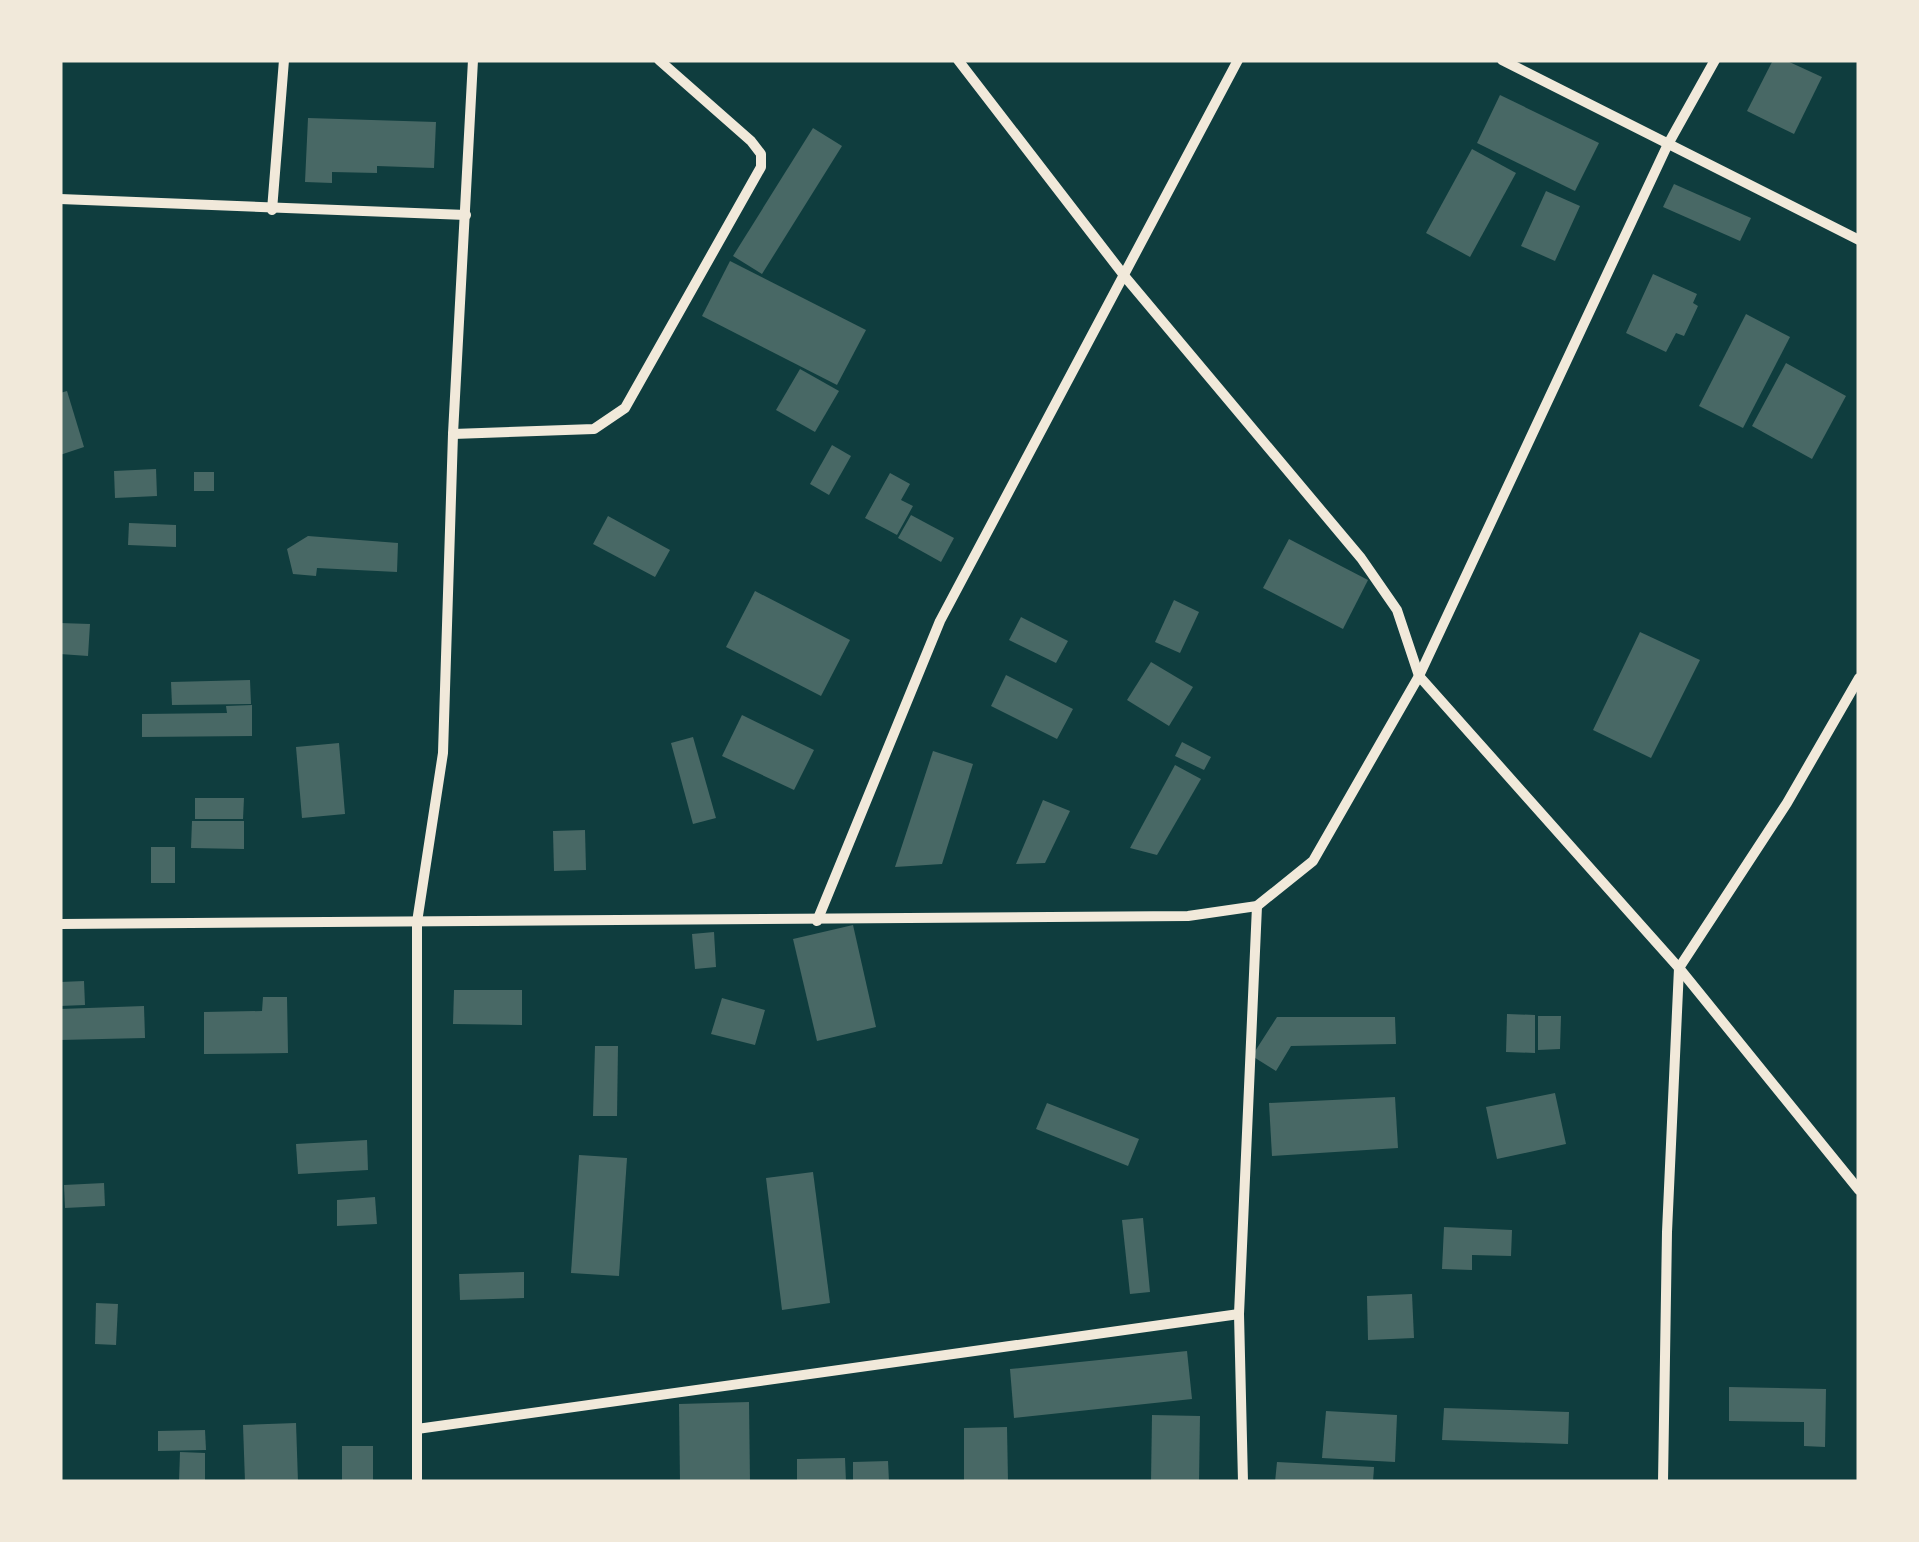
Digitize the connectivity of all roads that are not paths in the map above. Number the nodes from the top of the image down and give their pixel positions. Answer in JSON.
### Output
{"nodes":[{"id":1,"x":284,"y":60,"type":"edge"},
{"id":2,"x":472,"y":60,"type":"edge"},
{"id":3,"x":659,"y":60,"type":"edge"},
{"id":4,"x":958,"y":60,"type":"edge"},
{"id":5,"x":1238,"y":60,"type":"edge"},
{"id":6,"x":1502,"y":60,"type":"edge"},
{"id":7,"x":1714,"y":60,"type":"edge"},
{"id":8,"x":1667,"y":146,"type":"junction"},
{"id":9,"x":60,"y":199,"type":"edge"},
{"id":10,"x":272,"y":210,"type":"junction"},
{"id":11,"x":466,"y":215,"type":"junction"},
{"id":12,"x":1859,"y":240,"type":"edge"},
{"id":13,"x":1126,"y":278,"type":"junction"},
{"id":14,"x":453,"y":434,"type":"junction"},
{"id":15,"x":1419,"y":676,"type":"junction"},
{"id":16,"x":1859,"y":678,"type":"edge"},
{"id":17,"x":1257,"y":906,"type":"junction"},
{"id":18,"x":818,"y":920,"type":"junction"},
{"id":19,"x":417,"y":922,"type":"junction"},
{"id":20,"x":60,"y":924,"type":"edge"},
{"id":21,"x":1679,"y":968,"type":"junction"},
{"id":22,"x":1859,"y":1190,"type":"edge"},
{"id":23,"x":1240,"y":1314,"type":"junction"},
{"id":24,"x":417,"y":1429,"type":"junction"},
{"id":25,"x":417,"y":1482,"type":"edge"},
{"id":26,"x":1243,"y":1482,"type":"edge"},
{"id":27,"x":1663,"y":1482,"type":"edge"}],
"edges":[{"from":1,"to":10,"type":"street"},
{"from":2,"to":11,"type":"street"},
{"from":3,"to":14,"type":"street"},
{"from":4,"to":13,"type":"street"},
{"from":5,"to":13,"type":"street"},
{"from":6,"to":8,"type":"street"},
{"from":7,"to":8,"type":"street"},
{"from":8,"to":12,"type":"street"},
{"from":8,"to":15,"type":"street"},
{"from":9,"to":10,"type":"street"},
{"from":10,"to":11,"type":"street"},
{"from":11,"to":14,"type":"street"},
{"from":13,"to":15,"type":"street"},
{"from":13,"to":18,"type":"street"},
{"from":14,"to":19,"type":"street"},
{"from":15,"to":17,"type":"street"},
{"from":15,"to":21,"type":"street"},
{"from":16,"to":21,"type":"street"},
{"from":17,"to":18,"type":"street"},
{"from":17,"to":23,"type":"street"},
{"from":18,"to":19,"type":"street"},
{"from":19,"to":20,"type":"street"},
{"from":19,"to":24,"type":"street"},
{"from":21,"to":22,"type":"street"},
{"from":21,"to":27,"type":"street"},
{"from":23,"to":24,"type":"street"},
{"from":23,"to":26,"type":"street"},
{"from":24,"to":25,"type":"street"}]}
